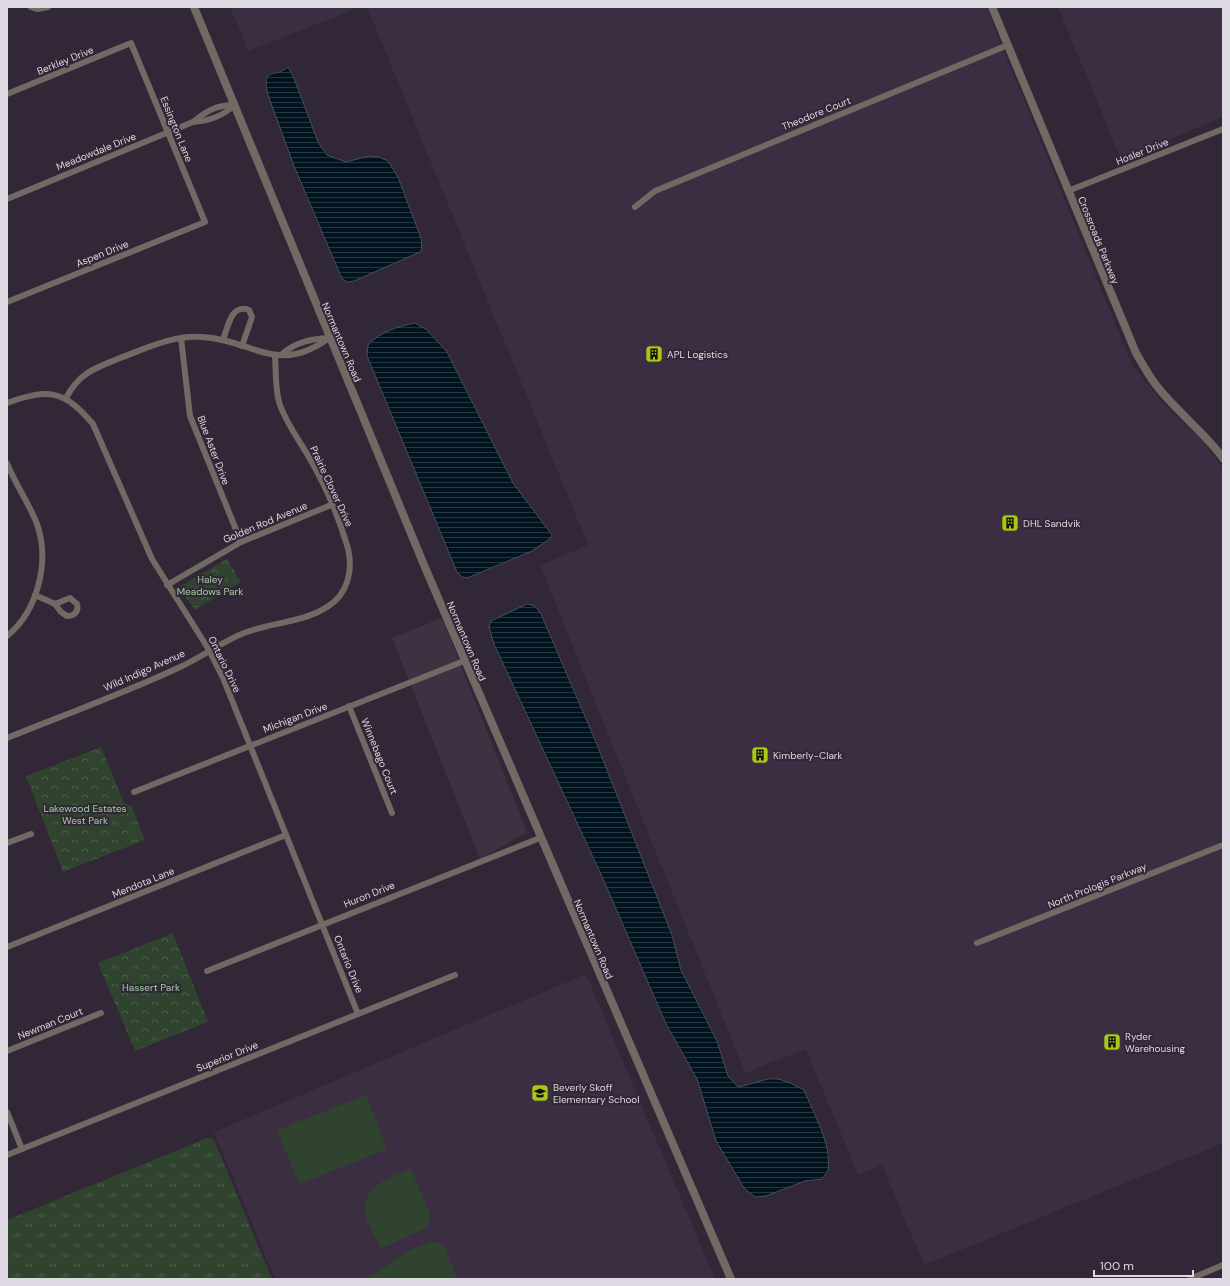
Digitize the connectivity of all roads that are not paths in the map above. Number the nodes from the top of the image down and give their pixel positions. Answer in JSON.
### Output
{"nodes":[{"id":1,"x":31,"y":7,"type":"edge"},
{"id":2,"x":48,"y":7,"type":"edge"},
{"id":3,"x":194,"y":7,"type":"edge"},
{"id":4,"x":992,"y":7,"type":"edge"},
{"id":5,"x":131,"y":44,"type":"joint"},
{"id":6,"x":1008,"y":45,"type":"junction"},
{"id":7,"x":7,"y":94,"type":"edge"},
{"id":8,"x":234,"y":106,"type":"junction"},
{"id":9,"x":1223,"y":129,"type":"edge"},
{"id":10,"x":167,"y":133,"type":"junction"},
{"id":11,"x":1068,"y":191,"type":"junction"},
{"id":12,"x":7,"y":199,"type":"edge"},
{"id":13,"x":636,"y":207,"type":"dead end"},
{"id":14,"x":205,"y":222,"type":"joint"},
{"id":15,"x":7,"y":302,"type":"edge"},
{"id":16,"x":181,"y":338,"type":"junction"},
{"id":17,"x":329,"y":338,"type":"junction"},
{"id":18,"x":223,"y":340,"type":"junction"},
{"id":19,"x":242,"y":346,"type":"junction"},
{"id":20,"x":282,"y":354,"type":"junction"},
{"id":21,"x":275,"y":355,"type":"junction"},
{"id":22,"x":66,"y":398,"type":"junction"},
{"id":23,"x":7,"y":403,"type":"edge"},
{"id":24,"x":1223,"y":458,"type":"edge"},
{"id":25,"x":7,"y":463,"type":"edge"},
{"id":26,"x":332,"y":505,"type":"junction"},
{"id":27,"x":241,"y":542,"type":"junction"},
{"id":28,"x":347,"y":583,"type":"joint"},
{"id":29,"x":167,"y":585,"type":"junction"},
{"id":30,"x":35,"y":595,"type":"junction"},
{"id":31,"x":55,"y":604,"type":"dead end"},
{"id":32,"x":7,"y":636,"type":"edge"},
{"id":33,"x":209,"y":650,"type":"junction"},
{"id":34,"x":464,"y":660,"type":"junction"},
{"id":35,"x":349,"y":706,"type":"junction"},
{"id":36,"x":7,"y":738,"type":"edge"},
{"id":37,"x":250,"y":745,"type":"junction"},
{"id":38,"x":134,"y":792,"type":"dead end"},
{"id":39,"x":392,"y":813,"type":"dead end"},
{"id":40,"x":31,"y":834,"type":"dead end"},
{"id":41,"x":286,"y":835,"type":"junction"},
{"id":42,"x":540,"y":838,"type":"junction"},
{"id":43,"x":7,"y":843,"type":"edge"},
{"id":44,"x":1223,"y":845,"type":"edge"},
{"id":45,"x":322,"y":924,"type":"junction"},
{"id":46,"x":977,"y":943,"type":"dead end"},
{"id":47,"x":7,"y":947,"type":"edge"},
{"id":48,"x":207,"y":971,"type":"dead end"},
{"id":49,"x":455,"y":975,"type":"dead end"},
{"id":50,"x":101,"y":1013,"type":"dead end"},
{"id":51,"x":358,"y":1014,"type":"junction"},
{"id":52,"x":7,"y":1052,"type":"edge"},
{"id":53,"x":7,"y":1112,"type":"edge"},
{"id":54,"x":22,"y":1149,"type":"junction"},
{"id":55,"x":7,"y":1155,"type":"edge"},
{"id":56,"x":1223,"y":1265,"type":"edge"},
{"id":57,"x":731,"y":1279,"type":"edge"},
{"id":58,"x":1190,"y":1279,"type":"edge"}],
"edges":[{"from":1,"to":2,"type":"street"},
{"from":3,"to":8,"type":"street","name":"Normantown Road"},
{"from":4,"to":6,"type":"street","name":"Crossroads Parkway"},
{"from":5,"to":7,"type":"street","name":"Berkley Drive"},
{"from":5,"to":10,"type":"street","name":"Essington Lane"},
{"from":6,"to":11,"type":"street","name":"Crossroads Parkway"},
{"from":6,"to":13,"type":"street","name":"Theodore Court"},
{"from":8,"to":10,"type":"street","name":"Meadowdale Drive"},
{"from":8,"to":17,"type":"street","name":"Normantown Road"},
{"from":9,"to":11,"type":"street","name":"Hosler Drive"},
{"from":10,"to":12,"type":"street","name":"Meadowdale Drive"},
{"from":10,"to":14,"type":"street","name":"Essington Lane"},
{"from":11,"to":24,"type":"street","name":"Crossroads Parkway"},
{"from":14,"to":15,"type":"street","name":"Aspen Drive"},
{"from":16,"to":18,"type":"street"},
{"from":16,"to":22,"type":"street"},
{"from":16,"to":27,"type":"street","name":"Blue Aster Drive"},
{"from":17,"to":20,"type":"street"},
{"from":17,"to":20,"type":"street"},
{"from":17,"to":34,"type":"street","name":"Normantown Road"},
{"from":18,"to":19,"type":"street"},
{"from":18,"to":19,"type":"street"},
{"from":19,"to":21,"type":"street"},
{"from":20,"to":21,"type":"street"},
{"from":21,"to":26,"type":"street","name":"Prairie Clover Drive"},
{"from":22,"to":23,"type":"street","name":"Ontario Drive"},
{"from":22,"to":29,"type":"street","name":"Ontario Drive"},
{"from":25,"to":30,"type":"street"},
{"from":26,"to":27,"type":"street","name":"Golden Rod Avenue"},
{"from":26,"to":28,"type":"street","name":"Prairie Clover Drive"},
{"from":27,"to":29,"type":"street","name":"Golden Rod Avenue"},
{"from":28,"to":33,"type":"street","name":"Wild Indigo Avenue"},
{"from":29,"to":33,"type":"street","name":"Ontario Drive"},
{"from":30,"to":31,"type":"street"},
{"from":30,"to":32,"type":"street"},
{"from":33,"to":36,"type":"street","name":"Wild Indigo Avenue"},
{"from":33,"to":37,"type":"street","name":"Ontario Drive"},
{"from":34,"to":35,"type":"street","name":"Michigan Drive"},
{"from":34,"to":42,"type":"street","name":"Normantown Road"},
{"from":35,"to":37,"type":"street","name":"Michigan Drive"},
{"from":35,"to":39,"type":"street","name":"Winnebago Court"},
{"from":37,"to":38,"type":"street","name":"Michigan Drive"},
{"from":37,"to":41,"type":"street","name":"Ontario Drive"},
{"from":40,"to":43,"type":"street"},
{"from":41,"to":45,"type":"street","name":"Ontario Drive"},
{"from":41,"to":47,"type":"street","name":"Mendota Lane"},
{"from":42,"to":45,"type":"street","name":"Huron Drive"},
{"from":42,"to":57,"type":"street","name":"Normantown Road"},
{"from":44,"to":46,"type":"street","name":"North Prologis Parkway"},
{"from":45,"to":48,"type":"street","name":"Huron Drive"},
{"from":45,"to":51,"type":"street","name":"Ontario Drive"},
{"from":49,"to":51,"type":"street","name":"Superior Drive"},
{"from":50,"to":52,"type":"street","name":"Newman Court"},
{"from":51,"to":54,"type":"street","name":"Superior Drive"},
{"from":53,"to":54,"type":"street"},
{"from":54,"to":55,"type":"street","name":"Superior Drive"},
{"from":56,"to":58,"type":"street"}]}
